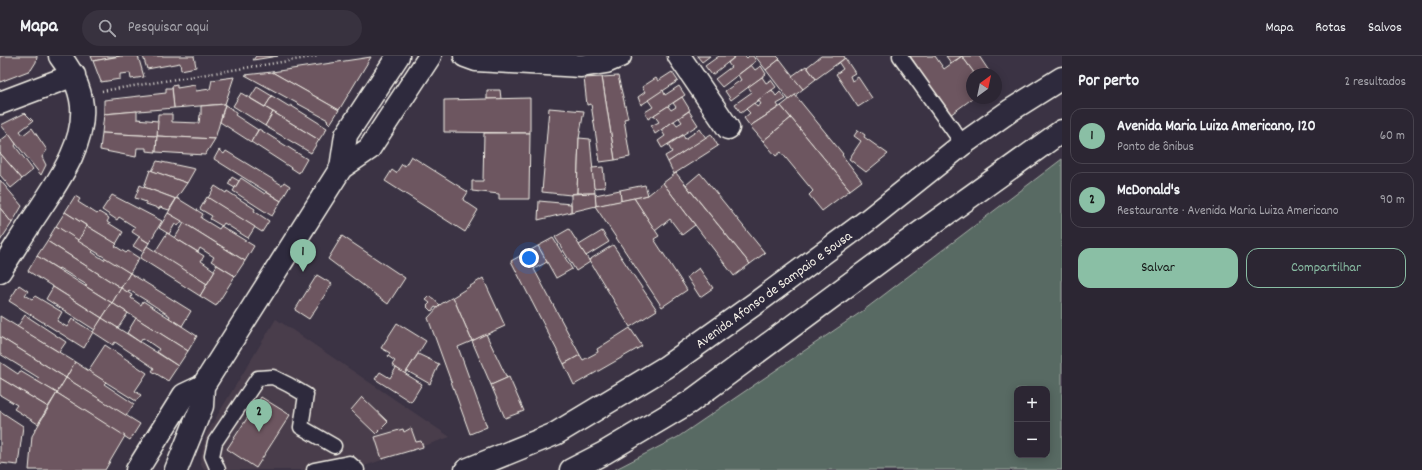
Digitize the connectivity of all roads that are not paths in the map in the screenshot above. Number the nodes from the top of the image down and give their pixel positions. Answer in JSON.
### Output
{"nodes":[{"id":1,"x":60,"y":56,"type":"edge"},
{"id":2,"x":398,"y":56,"type":"edge"},
{"id":3,"x":430,"y":56,"type":"edge"},
{"id":4,"x":465,"y":56,"type":"edge"},
{"id":5,"x":620,"y":56,"type":"edge"},
{"id":6,"x":679,"y":56,"type":"edge"},
{"id":7,"x":900,"y":56,"type":"edge"},
{"id":8,"x":1062,"y":78,"type":"edge"},
{"id":9,"x":77,"y":85,"type":"junction"},
{"id":10,"x":0,"y":102,"type":"edge"},
{"id":11,"x":728,"y":128,"type":"dead end"},
{"id":12,"x":1062,"y":131,"type":"edge"},
{"id":13,"x":963,"y":144,"type":"junction"},
{"id":14,"x":341,"y":168,"type":"junction"},
{"id":15,"x":0,"y":271,"type":"edge"},
{"id":16,"x":203,"y":386,"type":"junction"},
{"id":17,"x":334,"y":446,"type":"dead end"},
{"id":18,"x":137,"y":470,"type":"edge"},
{"id":19,"x":176,"y":470,"type":"edge"},
{"id":20,"x":218,"y":470,"type":"edge"},
{"id":21,"x":314,"y":470,"type":"edge"},
{"id":22,"x":357,"y":470,"type":"edge"},
{"id":23,"x":466,"y":470,"type":"edge"},
{"id":24,"x":571,"y":470,"type":"edge"}],
"edges":[{"from":1,"to":9,"type":"main road"},
{"from":2,"to":14,"type":"main road"},
{"from":3,"to":14,"type":"main road"},
{"from":4,"to":5,"type":"main road"},
{"from":6,"to":11,"type":"main road"},
{"from":7,"to":13,"type":"lane"},
{"from":8,"to":13,"type":"main road","name":"Avenida Afonso de Sampaio e Sousa"},
{"from":9,"to":10,"type":"main road"},
{"from":9,"to":15,"type":"main road"},
{"from":12,"to":24,"type":"main road"},
{"from":13,"to":23,"type":"main road","name":"Avenida Afonso de Sampaio e Sousa"},
{"from":14,"to":16,"type":"main road"},
{"from":16,"to":18,"type":"main road"},
{"from":16,"to":19,"type":"main road"},
{"from":17,"to":20,"type":"lane"},
{"from":21,"to":22,"type":"lane"}]}
